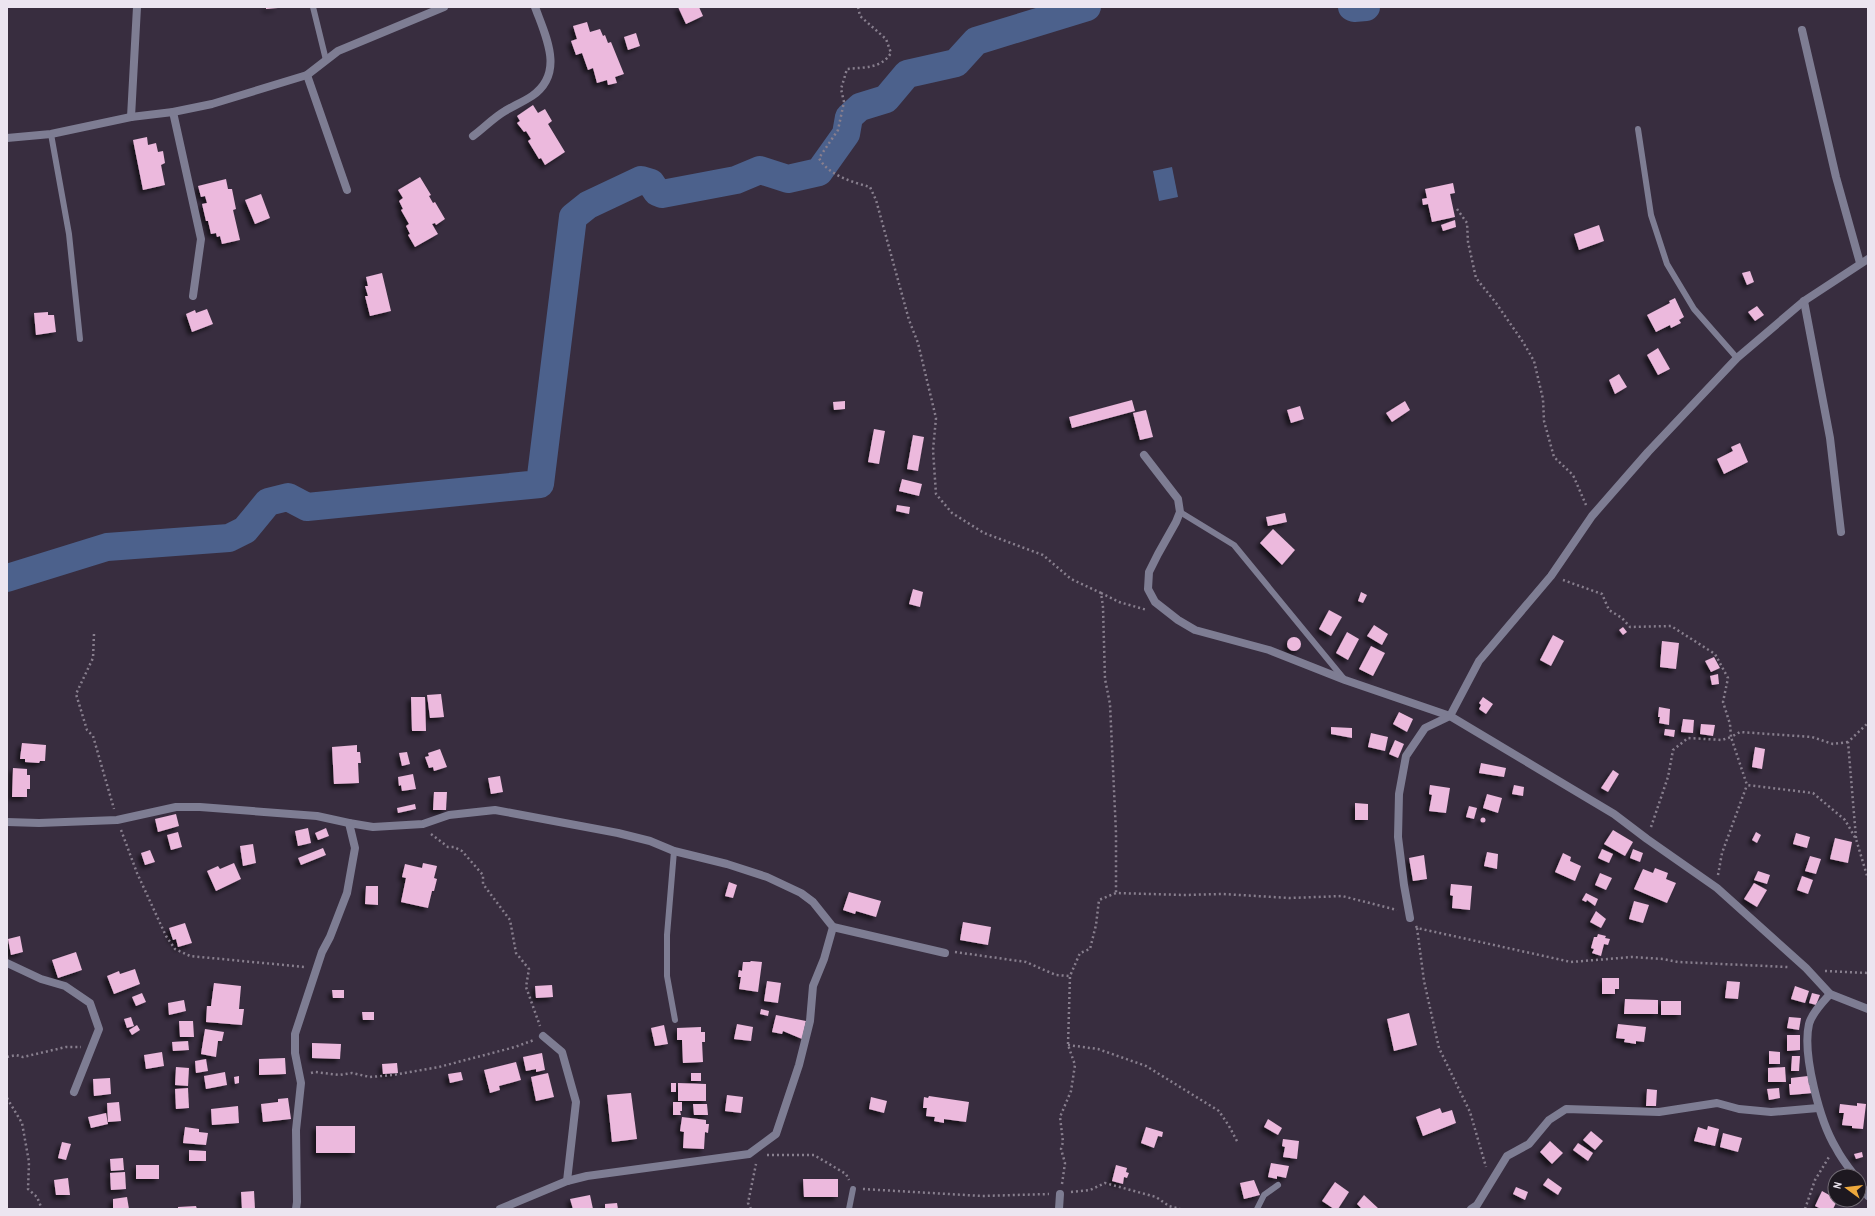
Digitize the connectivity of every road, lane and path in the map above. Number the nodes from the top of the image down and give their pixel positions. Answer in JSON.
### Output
{"nodes":[{"id":1,"x":137,"y":7,"type":"edge"},
{"id":2,"x":312,"y":7,"type":"edge"},
{"id":3,"x":444,"y":7,"type":"edge"},
{"id":4,"x":534,"y":7,"type":"edge"},
{"id":5,"x":858,"y":7,"type":"edge"},
{"id":6,"x":1802,"y":30,"type":"dead end"},
{"id":7,"x":326,"y":60,"type":"junction"},
{"id":8,"x":307,"y":75,"type":"junction"},
{"id":9,"x":172,"y":112,"type":"junction"},
{"id":10,"x":131,"y":116,"type":"junction"},
{"id":11,"x":1638,"y":129,"type":"dead end"},
{"id":12,"x":51,"y":134,"type":"junction"},
{"id":13,"x":473,"y":136,"type":"dead end"},
{"id":14,"x":7,"y":138,"type":"edge"},
{"id":15,"x":347,"y":190,"type":"dead end"},
{"id":16,"x":1457,"y":209,"type":"dead end"},
{"id":17,"x":1868,"y":259,"type":"edge"},
{"id":18,"x":1860,"y":263,"type":"junction"},
{"id":19,"x":193,"y":296,"type":"dead end"},
{"id":20,"x":1804,"y":301,"type":"junction"},
{"id":21,"x":80,"y":339,"type":"dead end"},
{"id":22,"x":1737,"y":358,"type":"junction"},
{"id":23,"x":1144,"y":455,"type":"dead end"},
{"id":24,"x":1180,"y":512,"type":"junction"},
{"id":25,"x":1592,"y":516,"type":"junction"},
{"id":26,"x":1841,"y":532,"type":"dead end"},
{"id":27,"x":1551,"y":576,"type":"junction"},
{"id":28,"x":1101,"y":593,"type":"junction"},
{"id":29,"x":1148,"y":611,"type":"dead end"},
{"id":30,"x":94,"y":634,"type":"dead end"},
{"id":31,"x":1345,"y":680,"type":"junction"},
{"id":32,"x":1450,"y":716,"type":"junction"},
{"id":33,"x":1868,"y":723,"type":"edge"},
{"id":34,"x":1731,"y":737,"type":"junction"},
{"id":35,"x":1848,"y":742,"type":"junction"},
{"id":36,"x":1747,"y":785,"type":"junction"},
{"id":37,"x":117,"y":820,"type":"junction"},
{"id":38,"x":7,"y":822,"type":"edge"},
{"id":39,"x":348,"y":823,"type":"junction"},
{"id":40,"x":423,"y":824,"type":"junction"},
{"id":41,"x":1646,"y":839,"type":"junction"},
{"id":42,"x":1856,"y":839,"type":"junction"},
{"id":43,"x":674,"y":851,"type":"junction"},
{"id":44,"x":1868,"y":880,"type":"edge"},
{"id":45,"x":1717,"y":888,"type":"junction"},
{"id":46,"x":1116,"y":893,"type":"junction"},
{"id":47,"x":1410,"y":918,"type":"junction"},
{"id":48,"x":833,"y":927,"type":"junction"},
{"id":49,"x":1417,"y":928,"type":"junction"},
{"id":50,"x":945,"y":953,"type":"joint"},
{"id":51,"x":7,"y":963,"type":"edge"},
{"id":52,"x":316,"y":968,"type":"junction"},
{"id":53,"x":1806,"y":968,"type":"junction"},
{"id":54,"x":1868,"y":973,"type":"edge"},
{"id":55,"x":1070,"y":976,"type":"junction"},
{"id":56,"x":1830,"y":994,"type":"junction"},
{"id":57,"x":1868,"y":1009,"type":"edge"},
{"id":58,"x":675,"y":1020,"type":"dead end"},
{"id":59,"x":543,"y":1036,"type":"junction"},
{"id":60,"x":1068,"y":1045,"type":"junction"},
{"id":61,"x":90,"y":1047,"type":"junction"},
{"id":62,"x":7,"y":1057,"type":"edge"},
{"id":63,"x":301,"y":1083,"type":"junction"},
{"id":64,"x":74,"y":1092,"type":"dead end"},
{"id":65,"x":7,"y":1098,"type":"edge"},
{"id":66,"x":1818,"y":1108,"type":"junction"},
{"id":67,"x":1238,"y":1143,"type":"dead end"},
{"id":68,"x":1835,"y":1147,"type":"junction"},
{"id":69,"x":749,"y":1154,"type":"junction"},
{"id":70,"x":1849,"y":1168,"type":"edge"},
{"id":71,"x":568,"y":1181,"type":"junction"},
{"id":72,"x":1490,"y":1181,"type":"junction"},
{"id":73,"x":1278,"y":1185,"type":"dead end"},
{"id":74,"x":853,"y":1188,"type":"junction"},
{"id":75,"x":1060,"y":1194,"type":"junction"},
{"id":76,"x":42,"y":1209,"type":"edge"},
{"id":77,"x":296,"y":1209,"type":"edge"},
{"id":78,"x":500,"y":1209,"type":"edge"},
{"id":79,"x":751,"y":1209,"type":"edge"},
{"id":80,"x":849,"y":1209,"type":"edge"},
{"id":81,"x":1059,"y":1209,"type":"edge"},
{"id":82,"x":1180,"y":1209,"type":"edge"},
{"id":83,"x":1257,"y":1209,"type":"edge"},
{"id":84,"x":1471,"y":1209,"type":"edge"},
{"id":85,"x":1805,"y":1209,"type":"edge"}],
"edges":[{"from":1,"to":10,"type":"street"},
{"from":2,"to":7,"type":"lane"},
{"from":3,"to":7,"type":"street"},
{"from":4,"to":13,"type":"street"},
{"from":5,"to":28,"type":"path"},
{"from":6,"to":18,"type":"street"},
{"from":7,"to":8,"type":"street"},
{"from":8,"to":9,"type":"street"},
{"from":8,"to":15,"type":"street"},
{"from":9,"to":10,"type":"street"},
{"from":9,"to":19,"type":"street"},
{"from":10,"to":12,"type":"street"},
{"from":11,"to":22,"type":"lane"},
{"from":12,"to":14,"type":"street"},
{"from":12,"to":21,"type":"lane"},
{"from":16,"to":25,"type":"path"},
{"from":17,"to":18,"type":"street"},
{"from":18,"to":20,"type":"street"},
{"from":20,"to":22,"type":"street"},
{"from":20,"to":26,"type":"street"},
{"from":22,"to":25,"type":"street"},
{"from":23,"to":24,"type":"street"},
{"from":24,"to":31,"type":"lane"},
{"from":24,"to":31,"type":"street"},
{"from":25,"to":27,"type":"street"},
{"from":27,"to":32,"type":"street"},
{"from":27,"to":34,"type":"path"},
{"from":28,"to":29,"type":"path"},
{"from":28,"to":46,"type":"path"},
{"from":30,"to":37,"type":"path"},
{"from":31,"to":32,"type":"street"},
{"from":32,"to":41,"type":"street"},
{"from":32,"to":47,"type":"street"},
{"from":33,"to":35,"type":"path"},
{"from":34,"to":35,"type":"path"},
{"from":34,"to":36,"type":"path"},
{"from":34,"to":41,"type":"path"},
{"from":35,"to":42,"type":"path"},
{"from":36,"to":42,"type":"path"},
{"from":36,"to":45,"type":"path"},
{"from":37,"to":38,"type":"street"},
{"from":37,"to":39,"type":"street"},
{"from":37,"to":52,"type":"path"},
{"from":39,"to":40,"type":"street"},
{"from":39,"to":52,"type":"street"},
{"from":40,"to":43,"type":"street"},
{"from":40,"to":59,"type":"path"},
{"from":41,"to":45,"type":"street"},
{"from":42,"to":44,"type":"path"},
{"from":43,"to":48,"type":"street"},
{"from":43,"to":58,"type":"lane"},
{"from":45,"to":53,"type":"street"},
{"from":46,"to":47,"type":"path"},
{"from":46,"to":55,"type":"path"},
{"from":47,"to":49,"type":"path"},
{"from":48,"to":50,"type":"street"},
{"from":48,"to":69,"type":"street"},
{"from":49,"to":53,"type":"path"},
{"from":49,"to":72,"type":"path"},
{"from":50,"to":55,"type":"path"},
{"from":51,"to":61,"type":"street"},
{"from":52,"to":63,"type":"street"},
{"from":53,"to":54,"type":"path"},
{"from":53,"to":56,"type":"street"},
{"from":55,"to":60,"type":"path"},
{"from":56,"to":57,"type":"street"},
{"from":56,"to":66,"type":"street"},
{"from":59,"to":63,"type":"path"},
{"from":59,"to":71,"type":"street"},
{"from":60,"to":67,"type":"path"},
{"from":60,"to":75,"type":"path"},
{"from":61,"to":62,"type":"path"},
{"from":61,"to":64,"type":"street"},
{"from":63,"to":77,"type":"street"},
{"from":65,"to":76,"type":"path"},
{"from":66,"to":68,"type":"street"},
{"from":66,"to":72,"type":"street"},
{"from":68,"to":70,"type":"street"},
{"from":68,"to":85,"type":"path"},
{"from":69,"to":71,"type":"street"},
{"from":69,"to":74,"type":"path"},
{"from":69,"to":79,"type":"path"},
{"from":71,"to":78,"type":"street"},
{"from":72,"to":84,"type":"street"},
{"from":73,"to":83,"type":"lane"},
{"from":74,"to":75,"type":"path"},
{"from":74,"to":80,"type":"lane"},
{"from":75,"to":81,"type":"street"},
{"from":75,"to":82,"type":"path"}]}
